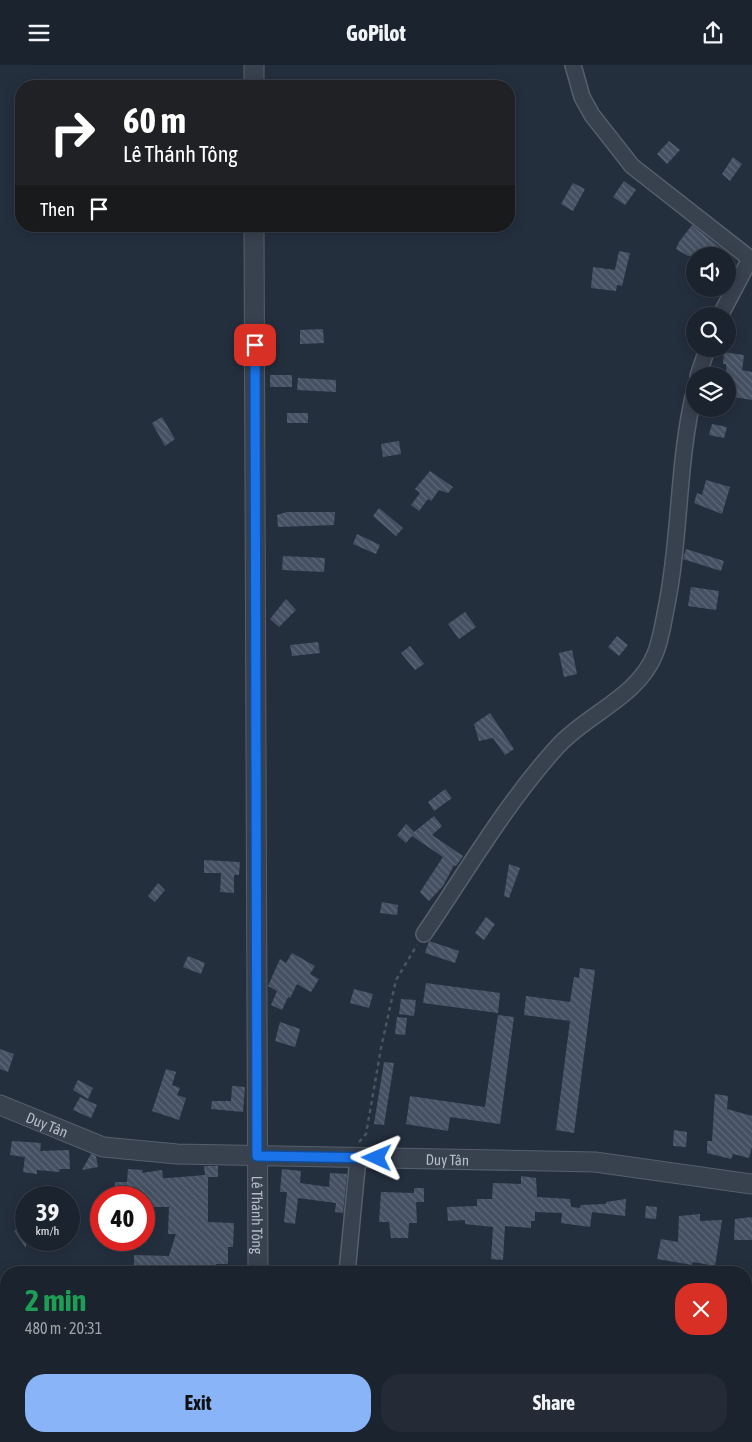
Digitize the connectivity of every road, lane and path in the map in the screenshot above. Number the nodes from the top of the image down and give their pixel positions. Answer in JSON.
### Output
{"nodes":[{"id":1,"x":254,"y":65,"type":"edge"},
{"id":2,"x":573,"y":65,"type":"edge"},
{"id":3,"x":254,"y":80,"type":"edge"},
{"id":4,"x":254,"y":232,"type":"edge"},
{"id":5,"x":751,"y":259,"type":"edge"},
{"id":6,"x":725,"y":307,"type":"edge"},
{"id":7,"x":689,"y":417,"type":"edge"},
{"id":8,"x":424,"y":934,"type":"joint"},
{"id":9,"x":0,"y":1105,"type":"edge"},
{"id":10,"x":257,"y":1156,"type":"junction"},
{"id":11,"x":350,"y":1157,"type":"junction"},
{"id":12,"x":752,"y":1184,"type":"edge"},
{"id":13,"x":258,"y":1266,"type":"edge"},
{"id":14,"x":347,"y":1266,"type":"edge"}],
"edges":[{"from":1,"to":3,"type":"street"},
{"from":2,"to":5,"type":"street"},
{"from":4,"to":10,"type":"street","name":"Lê Thánh Tông"},
{"from":5,"to":6,"type":"street"},
{"from":7,"to":8,"type":"street"},
{"from":8,"to":11,"type":"path"},
{"from":9,"to":10,"type":"street","name":"Duy Tân"},
{"from":10,"to":11,"type":"street","name":"Duy Tân"},
{"from":10,"to":13,"type":"street","name":"Lê Thánh Tông"},
{"from":11,"to":12,"type":"street","name":"Duy Tân"},
{"from":11,"to":14,"type":"street"}]}
